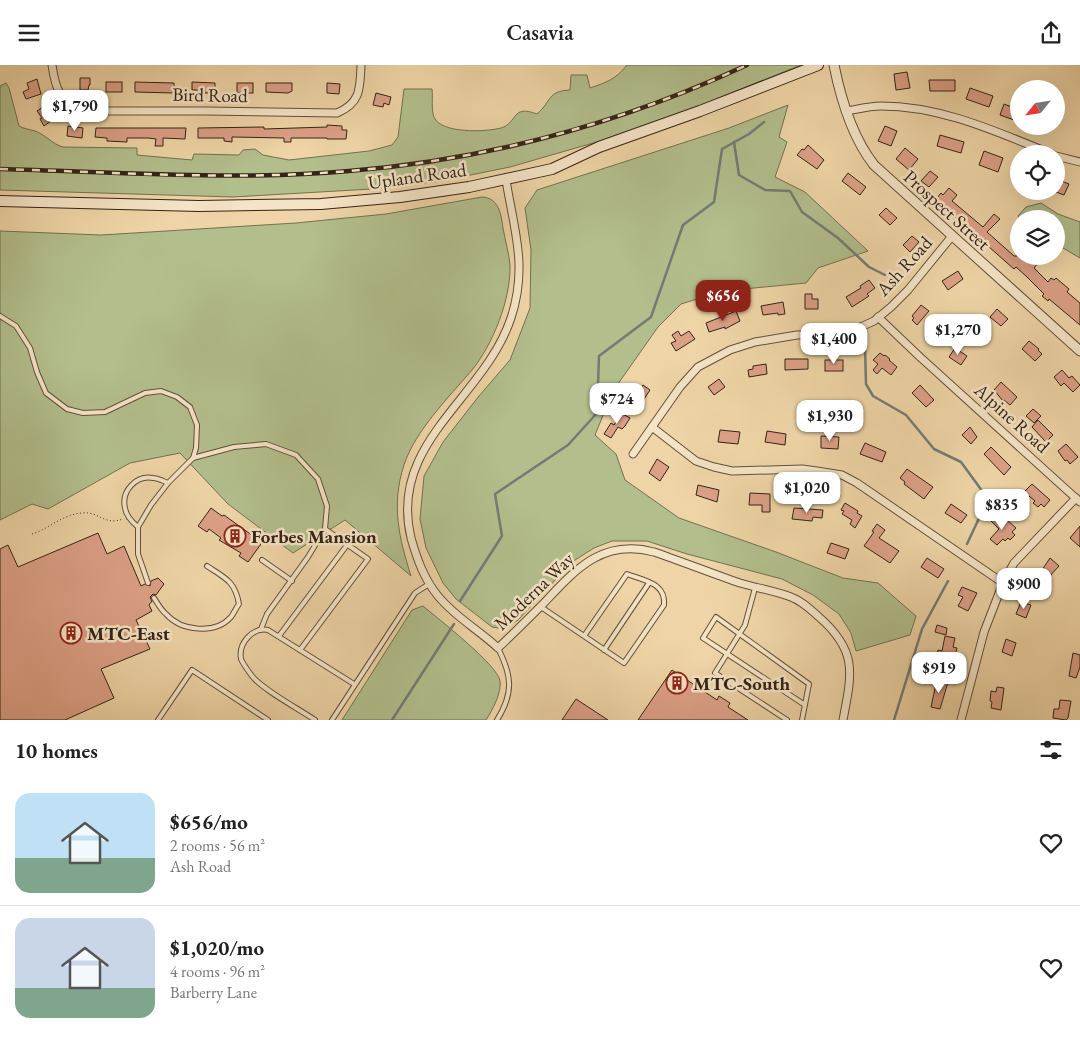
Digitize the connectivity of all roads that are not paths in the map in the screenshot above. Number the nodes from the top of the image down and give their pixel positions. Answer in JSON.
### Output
{"nodes":[{"id":1,"x":52,"y":65,"type":"edge"},
{"id":2,"x":361,"y":65,"type":"edge"},
{"id":3,"x":818,"y":65,"type":"edge"},
{"id":4,"x":834,"y":65,"type":"edge"},
{"id":5,"x":847,"y":111,"type":"junction"},
{"id":6,"x":1030,"y":145,"type":"edge"},
{"id":7,"x":1065,"y":158,"type":"edge"},
{"id":8,"x":1080,"y":162,"type":"edge"},
{"id":9,"x":506,"y":180,"type":"junction"},
{"id":10,"x":0,"y":201,"type":"edge"},
{"id":11,"x":952,"y":236,"type":"junction"},
{"id":12,"x":0,"y":316,"type":"edge"},
{"id":13,"x":878,"y":317,"type":"junction"},
{"id":14,"x":1080,"y":351,"type":"edge"},
{"id":15,"x":652,"y":427,"type":"junction"},
{"id":16,"x":633,"y":454,"type":"dead end"},
{"id":17,"x":193,"y":458,"type":"junction"},
{"id":18,"x":168,"y":483,"type":"junction"},
{"id":19,"x":1078,"y":500,"type":"edge"},
{"id":20,"x":138,"y":527,"type":"junction"},
{"id":21,"x":325,"y":529,"type":"junction"},
{"id":22,"x":347,"y":545,"type":"junction"},
{"id":23,"x":262,"y":560,"type":"dead end"},
{"id":24,"x":207,"y":566,"type":"dead end"},
{"id":25,"x":292,"y":581,"type":"junction"},
{"id":26,"x":148,"y":583,"type":"dead end"},
{"id":27,"x":649,"y":583,"type":"junction"},
{"id":28,"x":1003,"y":583,"type":"junction"},
{"id":29,"x":429,"y":584,"type":"junction"},
{"id":30,"x":755,"y":588,"type":"junction"},
{"id":31,"x":154,"y":598,"type":"dead end"},
{"id":32,"x":541,"y":607,"type":"junction"},
{"id":33,"x":261,"y":629,"type":"junction"},
{"id":34,"x":740,"y":634,"type":"junction"},
{"id":35,"x":278,"y":636,"type":"junction"},
{"id":36,"x":584,"y":636,"type":"junction"},
{"id":37,"x":498,"y":648,"type":"junction"},
{"id":38,"x":300,"y":650,"type":"junction"},
{"id":39,"x":604,"y":650,"type":"junction"},
{"id":40,"x":727,"y":655,"type":"junction"},
{"id":41,"x":354,"y":683,"type":"junction"},
{"id":42,"x":805,"y":705,"type":"junction"},
{"id":43,"x":158,"y":720,"type":"edge"},
{"id":44,"x":268,"y":720,"type":"edge"},
{"id":45,"x":315,"y":720,"type":"edge"},
{"id":46,"x":332,"y":720,"type":"edge"},
{"id":47,"x":498,"y":720,"type":"edge"},
{"id":48,"x":786,"y":720,"type":"edge"},
{"id":49,"x":802,"y":720,"type":"edge"},
{"id":50,"x":843,"y":720,"type":"edge"},
{"id":51,"x":961,"y":720,"type":"edge"}],
"edges":[{"from":1,"to":2,"type":"street","name":"Bird Road"},
{"from":3,"to":9,"type":"main road","name":"Upland Road"},
{"from":4,"to":5,"type":"street","name":"Prospect Street"},
{"from":5,"to":6,"type":"street"},
{"from":5,"to":11,"type":"street","name":"Prospect Street"},
{"from":7,"to":8,"type":"street"},
{"from":9,"to":10,"type":"main road","name":"Upland Road"},
{"from":9,"to":29,"type":"street","name":"Moderna Way"},
{"from":11,"to":13,"type":"street","name":"Ash Road"},
{"from":11,"to":14,"type":"street","name":"Prospect Street"},
{"from":12,"to":17,"type":"lane"},
{"from":13,"to":15,"type":"street","name":"Ash Road"},
{"from":13,"to":19,"type":"street","name":"Alpine Road"},
{"from":15,"to":16,"type":"street","name":"Ash Road"},
{"from":15,"to":28,"type":"street"},
{"from":17,"to":18,"type":"lane"},
{"from":17,"to":21,"type":"lane"},
{"from":18,"to":20,"type":"lane"},
{"from":18,"to":20,"type":"lane"},
{"from":19,"to":28,"type":"street"},
{"from":20,"to":26,"type":"lane"},
{"from":21,"to":22,"type":"lane"},
{"from":21,"to":25,"type":"lane"},
{"from":22,"to":35,"type":"lane"},
{"from":22,"to":38,"type":"lane"},
{"from":23,"to":25,"type":"lane"},
{"from":24,"to":31,"type":"lane"},
{"from":25,"to":33,"type":"lane"},
{"from":27,"to":36,"type":"lane"},
{"from":27,"to":39,"type":"lane"},
{"from":27,"to":39,"type":"lane"},
{"from":28,"to":51,"type":"street"},
{"from":29,"to":37,"type":"street","name":"Moderna Way"},
{"from":29,"to":41,"type":"lane"},
{"from":30,"to":32,"type":"street","name":"Moderna Way"},
{"from":30,"to":34,"type":"lane"},
{"from":30,"to":50,"type":"street","name":"Moderna Way"},
{"from":32,"to":36,"type":"lane"},
{"from":32,"to":37,"type":"street","name":"Moderna Way"},
{"from":33,"to":35,"type":"lane"},
{"from":33,"to":45,"type":"lane"},
{"from":34,"to":40,"type":"lane"},
{"from":34,"to":40,"type":"lane"},
{"from":34,"to":42,"type":"lane"},
{"from":35,"to":38,"type":"lane"},
{"from":36,"to":39,"type":"lane"},
{"from":37,"to":47,"type":"lane"},
{"from":38,"to":41,"type":"lane"},
{"from":40,"to":42,"type":"lane"},
{"from":40,"to":48,"type":"lane"},
{"from":41,"to":46,"type":"lane"},
{"from":42,"to":49,"type":"lane"},
{"from":43,"to":44,"type":"lane"}]}
